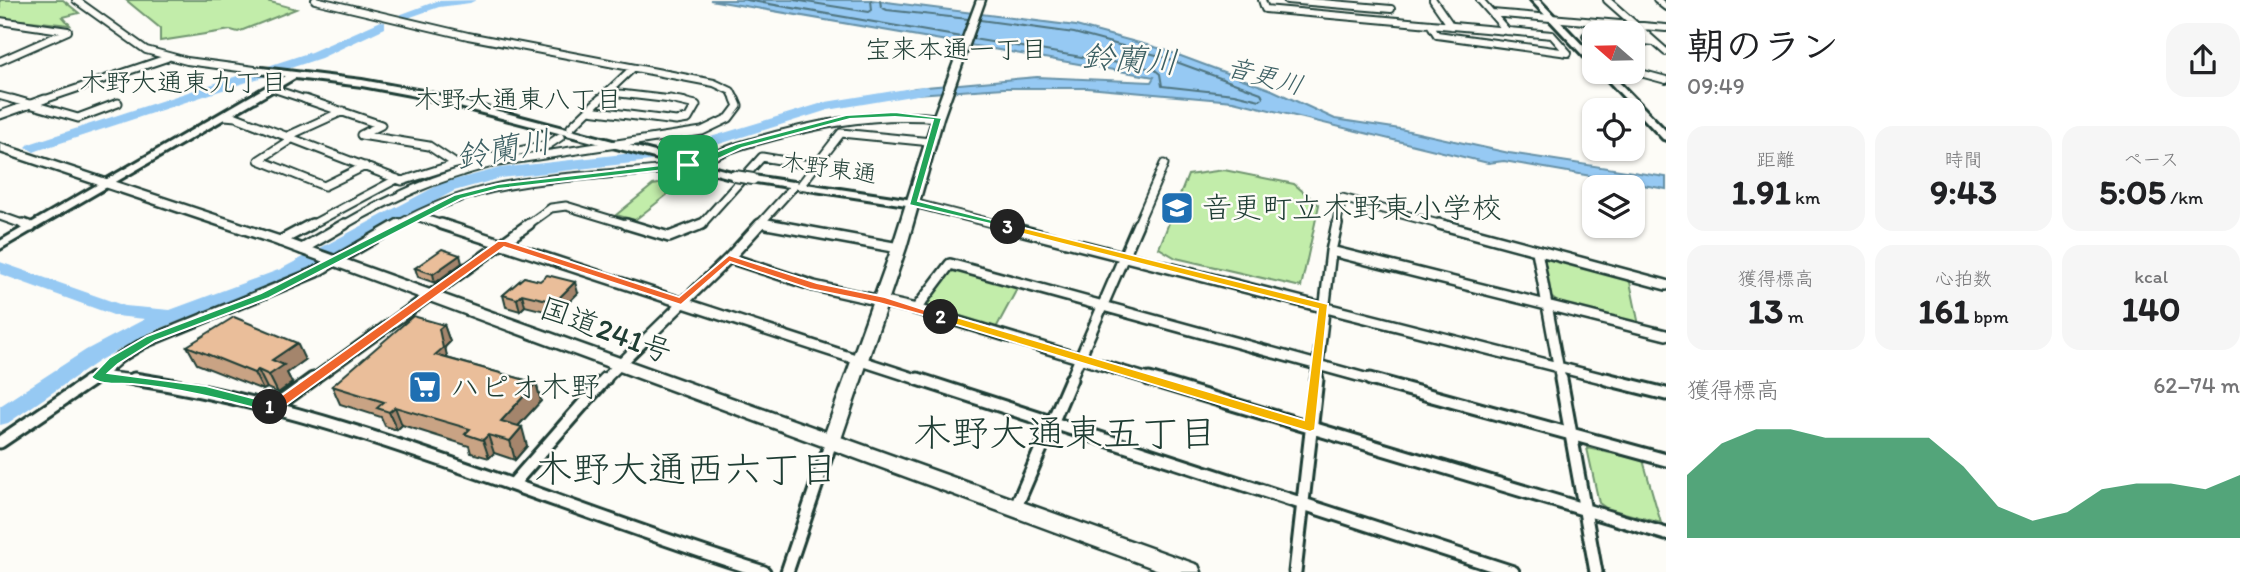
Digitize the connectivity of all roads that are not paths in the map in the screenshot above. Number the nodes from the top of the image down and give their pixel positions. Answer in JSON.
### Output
{"nodes":[{"id":1,"x":76,"y":0,"type":"edge"},
{"id":2,"x":314,"y":0,"type":"edge"},
{"id":3,"x":981,"y":0,"type":"edge"},
{"id":4,"x":1262,"y":0,"type":"edge"},
{"id":5,"x":1287,"y":0,"type":"edge"},
{"id":6,"x":1386,"y":0,"type":"edge"},
{"id":7,"x":1433,"y":0,"type":"edge"},
{"id":8,"x":1480,"y":0,"type":"edge"},
{"id":9,"x":1535,"y":0,"type":"edge"},
{"id":10,"x":1607,"y":0,"type":"edge"},
{"id":11,"x":1657,"y":0,"type":"edge"},
{"id":12,"x":1666,"y":7,"type":"edge"},
{"id":13,"x":1391,"y":9,"type":"junction"},
{"id":14,"x":1492,"y":13,"type":"junction"},
{"id":15,"x":1552,"y":18,"type":"junction"},
{"id":16,"x":0,"y":21,"type":"edge"},
{"id":17,"x":1399,"y":21,"type":"junction"},
{"id":18,"x":1584,"y":21,"type":"edge"},
{"id":19,"x":1630,"y":21,"type":"edge"},
{"id":20,"x":1430,"y":24,"type":"junction"},
{"id":21,"x":1451,"y":26,"type":"junction"},
{"id":22,"x":1645,"y":27,"type":"edge"},
{"id":23,"x":1666,"y":28,"type":"edge"},
{"id":24,"x":1507,"y":31,"type":"junction"},
{"id":25,"x":1645,"y":34,"type":"edge"},
{"id":26,"x":1645,"y":41,"type":"edge"},
{"id":27,"x":1654,"y":42,"type":"junction"},
{"id":28,"x":1582,"y":49,"type":"edge"},
{"id":29,"x":1666,"y":52,"type":"edge"},
{"id":30,"x":167,"y":57,"type":"junction"},
{"id":31,"x":0,"y":61,"type":"edge"},
{"id":32,"x":633,"y":68,"type":"junction"},
{"id":33,"x":266,"y":71,"type":"joint"},
{"id":34,"x":1645,"y":74,"type":"edge"},
{"id":35,"x":293,"y":75,"type":"junction"},
{"id":36,"x":1666,"y":80,"type":"edge"},
{"id":37,"x":1616,"y":84,"type":"edge"},
{"id":38,"x":271,"y":88,"type":"junction"},
{"id":39,"x":1620,"y":88,"type":"joint"},
{"id":40,"x":607,"y":92,"type":"junction"},
{"id":41,"x":0,"y":96,"type":"edge"},
{"id":42,"x":118,"y":103,"type":"dead end"},
{"id":43,"x":30,"y":104,"type":"junction"},
{"id":44,"x":589,"y":110,"type":"junction"},
{"id":45,"x":343,"y":111,"type":"junction"},
{"id":46,"x":0,"y":115,"type":"edge"},
{"id":47,"x":939,"y":115,"type":"junction"},
{"id":48,"x":225,"y":116,"type":"junction"},
{"id":49,"x":571,"y":127,"type":"dead end"},
{"id":50,"x":290,"y":137,"type":"junction"},
{"id":51,"x":560,"y":137,"type":"dead end"},
{"id":52,"x":1666,"y":137,"type":"edge"},
{"id":53,"x":931,"y":142,"type":"junction"},
{"id":54,"x":610,"y":144,"type":"junction"},
{"id":55,"x":0,"y":148,"type":"edge"},
{"id":56,"x":456,"y":164,"type":"junction"},
{"id":57,"x":1164,"y":164,"type":"dead end"},
{"id":58,"x":688,"y":165,"type":"junction"},
{"id":59,"x":365,"y":166,"type":"junction"},
{"id":60,"x":816,"y":166,"type":"junction"},
{"id":61,"x":397,"y":179,"type":"junction"},
{"id":62,"x":109,"y":182,"type":"junction"},
{"id":63,"x":798,"y":185,"type":"junction"},
{"id":64,"x":913,"y":203,"type":"junction"},
{"id":65,"x":0,"y":216,"type":"edge"},
{"id":66,"x":416,"y":216,"type":"junction"},
{"id":67,"x":761,"y":223,"type":"junction"},
{"id":68,"x":31,"y":227,"type":"junction"},
{"id":69,"x":280,"y":241,"type":"junction"},
{"id":70,"x":502,"y":243,"type":"junction"},
{"id":71,"x":0,"y":246,"type":"edge"},
{"id":72,"x":899,"y":248,"type":"junction"},
{"id":73,"x":305,"y":250,"type":"junction"},
{"id":74,"x":1331,"y":251,"type":"junction"},
{"id":75,"x":1536,"y":251,"type":"junction"},
{"id":76,"x":1124,"y":257,"type":"junction"},
{"id":77,"x":729,"y":258,"type":"junction"},
{"id":78,"x":332,"y":259,"type":"junction"},
{"id":79,"x":1666,"y":285,"type":"edge"},
{"id":80,"x":429,"y":295,"type":"junction"},
{"id":81,"x":881,"y":300,"type":"junction"},
{"id":82,"x":681,"y":301,"type":"junction"},
{"id":83,"x":1547,"y":303,"type":"junction"},
{"id":84,"x":1104,"y":306,"type":"junction"},
{"id":85,"x":1324,"y":307,"type":"junction"},
{"id":86,"x":916,"y":309,"type":"junction"},
{"id":87,"x":1666,"y":335,"type":"edge"},
{"id":88,"x":1081,"y":359,"type":"junction"},
{"id":89,"x":859,"y":360,"type":"junction"},
{"id":90,"x":618,"y":364,"type":"junction"},
{"id":91,"x":1317,"y":365,"type":"junction"},
{"id":92,"x":1557,"y":367,"type":"junction"},
{"id":93,"x":97,"y":377,"type":"junction"},
{"id":94,"x":1666,"y":394,"type":"edge"},
{"id":95,"x":273,"y":408,"type":"junction"},
{"id":96,"x":1053,"y":423,"type":"junction"},
{"id":97,"x":1310,"y":427,"type":"junction"},
{"id":98,"x":1571,"y":435,"type":"junction"},
{"id":99,"x":0,"y":442,"type":"edge"},
{"id":100,"x":831,"y":442,"type":"junction"},
{"id":101,"x":1666,"y":460,"type":"edge"},
{"id":102,"x":513,"y":484,"type":"junction"},
{"id":103,"x":1303,"y":505,"type":"junction"},
{"id":104,"x":1015,"y":509,"type":"junction"},
{"id":105,"x":1584,"y":509,"type":"junction"},
{"id":106,"x":1666,"y":534,"type":"edge"},
{"id":107,"x":765,"y":572,"type":"edge"},
{"id":108,"x":787,"y":572,"type":"edge"},
{"id":109,"x":1190,"y":572,"type":"edge"},
{"id":110,"x":1295,"y":572,"type":"edge"},
{"id":111,"x":1513,"y":572,"type":"edge"},
{"id":112,"x":1596,"y":572,"type":"edge"}],
"edges":[{"from":1,"to":30,"type":"street"},
{"from":2,"to":32,"type":"street"},
{"from":3,"to":47,"type":"main road"},
{"from":4,"to":17,"type":"street"},
{"from":5,"to":13,"type":"street"},
{"from":6,"to":13,"type":"street"},
{"from":7,"to":21,"type":"street"},
{"from":8,"to":14,"type":"street"},
{"from":9,"to":15,"type":"street"},
{"from":10,"to":19,"type":"street"},
{"from":11,"to":12,"type":"street"},
{"from":13,"to":17,"type":"street"},
{"from":14,"to":15,"type":"street"},
{"from":14,"to":24,"type":"street"},
{"from":15,"to":18,"type":"street"},
{"from":15,"to":28,"type":"street"},
{"from":16,"to":31,"type":"street"},
{"from":17,"to":20,"type":"street"},
{"from":20,"to":21,"type":"street"},
{"from":20,"to":24,"type":"street"},
{"from":21,"to":24,"type":"street"},
{"from":22,"to":23,"type":"street"},
{"from":25,"to":27,"type":"street"},
{"from":26,"to":27,"type":"street"},
{"from":27,"to":29,"type":"street"},
{"from":30,"to":33,"type":"street"},
{"from":30,"to":43,"type":"street"},
{"from":32,"to":40,"type":"street"},
{"from":32,"to":54,"type":"street"},
{"from":33,"to":35,"type":"street","name":"木野東通"},
{"from":34,"to":36,"type":"street"},
{"from":35,"to":38,"type":"street"},
{"from":35,"to":54,"type":"street","name":"木野東通"},
{"from":37,"to":39,"type":"street"},
{"from":38,"to":45,"type":"street"},
{"from":38,"to":48,"type":"street"},
{"from":39,"to":52,"type":"street"},
{"from":40,"to":44,"type":"street"},
{"from":40,"to":44,"type":"street"},
{"from":41,"to":43,"type":"street"},
{"from":42,"to":43,"type":"street"},
{"from":43,"to":46,"type":"street"},
{"from":44,"to":49,"type":"street"},
{"from":45,"to":50,"type":"street"},
{"from":45,"to":56,"type":"street"},
{"from":47,"to":53,"type":"main road"},
{"from":47,"to":58,"type":"street"},
{"from":48,"to":50,"type":"street"},
{"from":48,"to":62,"type":"street"},
{"from":50,"to":59,"type":"street"},
{"from":50,"to":59,"type":"street"},
{"from":51,"to":56,"type":"street"},
{"from":53,"to":60,"type":"street"},
{"from":53,"to":64,"type":"main road"},
{"from":54,"to":58,"type":"street","name":"木野東通"},
{"from":54,"to":73,"type":"street"},
{"from":55,"to":62,"type":"highway","name":"国道241号"},
{"from":56,"to":61,"type":"street"},
{"from":57,"to":76,"type":"street"},
{"from":58,"to":63,"type":"street","name":"木野東通","bridge":true},
{"from":58,"to":66,"type":"street"},
{"from":59,"to":61,"type":"street"},
{"from":60,"to":63,"type":"street"},
{"from":60,"to":70,"type":"street"},
{"from":61,"to":69,"type":"street"},
{"from":62,"to":68,"type":"street"},
{"from":62,"to":69,"type":"highway","name":"国道241号"},
{"from":63,"to":64,"type":"street","name":"木野東通"},
{"from":63,"to":67,"type":"street"},
{"from":64,"to":72,"type":"main road"},
{"from":64,"to":76,"type":"street"},
{"from":65,"to":68,"type":"street"},
{"from":66,"to":70,"type":"street"},
{"from":66,"to":78,"type":"street"},
{"from":67,"to":72,"type":"street"},
{"from":67,"to":77,"type":"street"},
{"from":68,"to":71,"type":"street"},
{"from":69,"to":73,"type":"highway","name":"国道241号"},
{"from":70,"to":80,"type":"street"},
{"from":70,"to":82,"type":"street"},
{"from":72,"to":81,"type":"main road"},
{"from":73,"to":78,"type":"highway","name":"国道241号"},
{"from":74,"to":75,"type":"street"},
{"from":74,"to":83,"type":"street"},
{"from":74,"to":85,"type":"street"},
{"from":75,"to":79,"type":"street"},
{"from":75,"to":83,"type":"street"},
{"from":76,"to":84,"type":"street"},
{"from":76,"to":85,"type":"street"},
{"from":77,"to":81,"type":"street"},
{"from":77,"to":82,"type":"street"},
{"from":78,"to":80,"type":"highway","name":"国道241号"},
{"from":78,"to":93,"type":"street"},
{"from":80,"to":90,"type":"highway","name":"国道241号"},
{"from":80,"to":95,"type":"street"},
{"from":81,"to":86,"type":"street"},
{"from":81,"to":89,"type":"main road"},
{"from":82,"to":89,"type":"street"},
{"from":82,"to":90,"type":"street"},
{"from":83,"to":87,"type":"street"},
{"from":83,"to":92,"type":"street"},
{"from":84,"to":86,"type":"street"},
{"from":84,"to":88,"type":"street"},
{"from":84,"to":91,"type":"street"},
{"from":85,"to":91,"type":"street"},
{"from":85,"to":92,"type":"street"},
{"from":86,"to":88,"type":"street"},
{"from":88,"to":96,"type":"street"},
{"from":88,"to":97,"type":"street"},
{"from":89,"to":96,"type":"street"},
{"from":89,"to":100,"type":"main road"},
{"from":90,"to":100,"type":"highway","name":"国道241号"},
{"from":90,"to":102,"type":"street"},
{"from":91,"to":97,"type":"street"},
{"from":91,"to":98,"type":"street"},
{"from":92,"to":94,"type":"street"},
{"from":92,"to":98,"type":"street"},
{"from":93,"to":95,"type":"street"},
{"from":93,"to":99,"type":"street"},
{"from":95,"to":102,"type":"street"},
{"from":96,"to":103,"type":"street"},
{"from":96,"to":104,"type":"street"},
{"from":97,"to":103,"type":"street"},
{"from":97,"to":105,"type":"street"},
{"from":98,"to":101,"type":"street"},
{"from":98,"to":105,"type":"street"},
{"from":100,"to":104,"type":"highway","name":"国道241号"},
{"from":100,"to":108,"type":"street"},
{"from":102,"to":107,"type":"street"},
{"from":103,"to":110,"type":"street"},
{"from":103,"to":111,"type":"street"},
{"from":104,"to":109,"type":"highway","name":"国道241号"},
{"from":105,"to":106,"type":"street"},
{"from":105,"to":112,"type":"street"}]}
